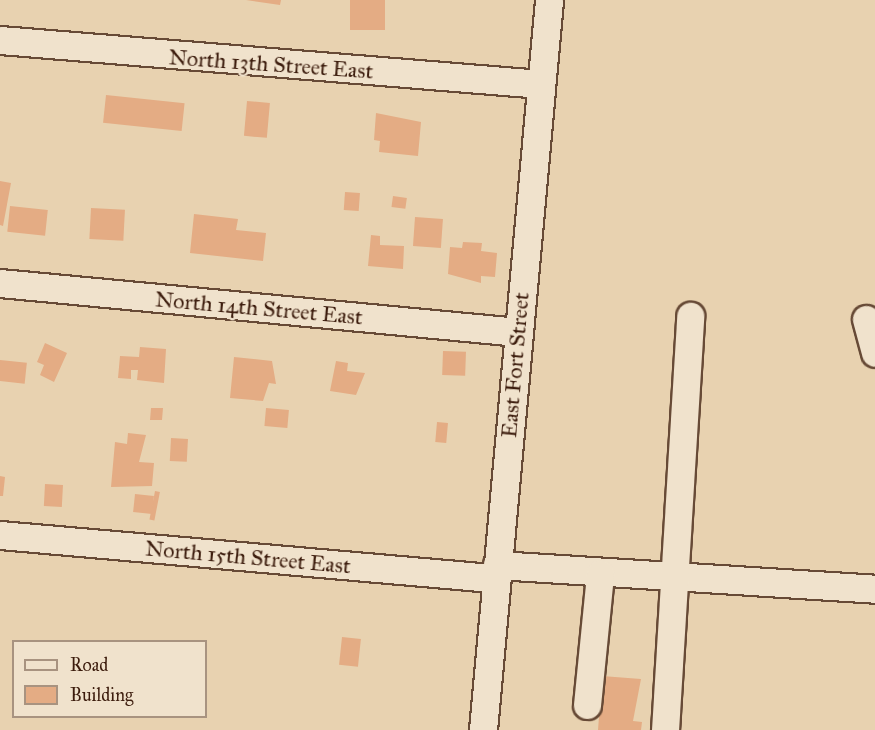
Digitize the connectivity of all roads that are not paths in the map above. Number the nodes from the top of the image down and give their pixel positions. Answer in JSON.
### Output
{"nodes":[{"id":1,"x":549,"y":0,"type":"edge"},
{"id":2,"x":0,"y":40,"type":"edge"},
{"id":3,"x":541,"y":84,"type":"junction"},
{"id":4,"x":0,"y":283,"type":"edge"},
{"id":5,"x":690,"y":316,"type":"dead end"},
{"id":6,"x":866,"y":318,"type":"dead end"},
{"id":7,"x":518,"y":332,"type":"junction"},
{"id":8,"x":875,"y":353,"type":"edge"},
{"id":9,"x":0,"y":535,"type":"edge"},
{"id":10,"x":496,"y":572,"type":"junction"},
{"id":11,"x":600,"y":574,"type":"junction"},
{"id":12,"x":674,"y":578,"type":"junction"},
{"id":13,"x":875,"y":590,"type":"edge"},
{"id":14,"x":587,"y":705,"type":"dead end"},
{"id":15,"x":483,"y":730,"type":"edge"},
{"id":16,"x":665,"y":730,"type":"edge"}],
"edges":[{"from":1,"to":3,"type":"street","name":"East Fort Street"},
{"from":2,"to":3,"type":"street","name":"North 13th Street East"},
{"from":3,"to":7,"type":"street","name":"East Fort Street"},
{"from":4,"to":7,"type":"street","name":"North 14th Street East"},
{"from":5,"to":12,"type":"street"},
{"from":6,"to":8,"type":"street"},
{"from":7,"to":10,"type":"street","name":"East Fort Street"},
{"from":9,"to":10,"type":"street","name":"North 15th Street East"},
{"from":10,"to":11,"type":"street","name":"North 15th Street East"},
{"from":10,"to":15,"type":"street","name":"East Fort Street"},
{"from":11,"to":12,"type":"street","name":"North 15th Street East"},
{"from":11,"to":14,"type":"street"},
{"from":12,"to":13,"type":"street","name":"North 15th Street East"},
{"from":12,"to":16,"type":"street"}]}
